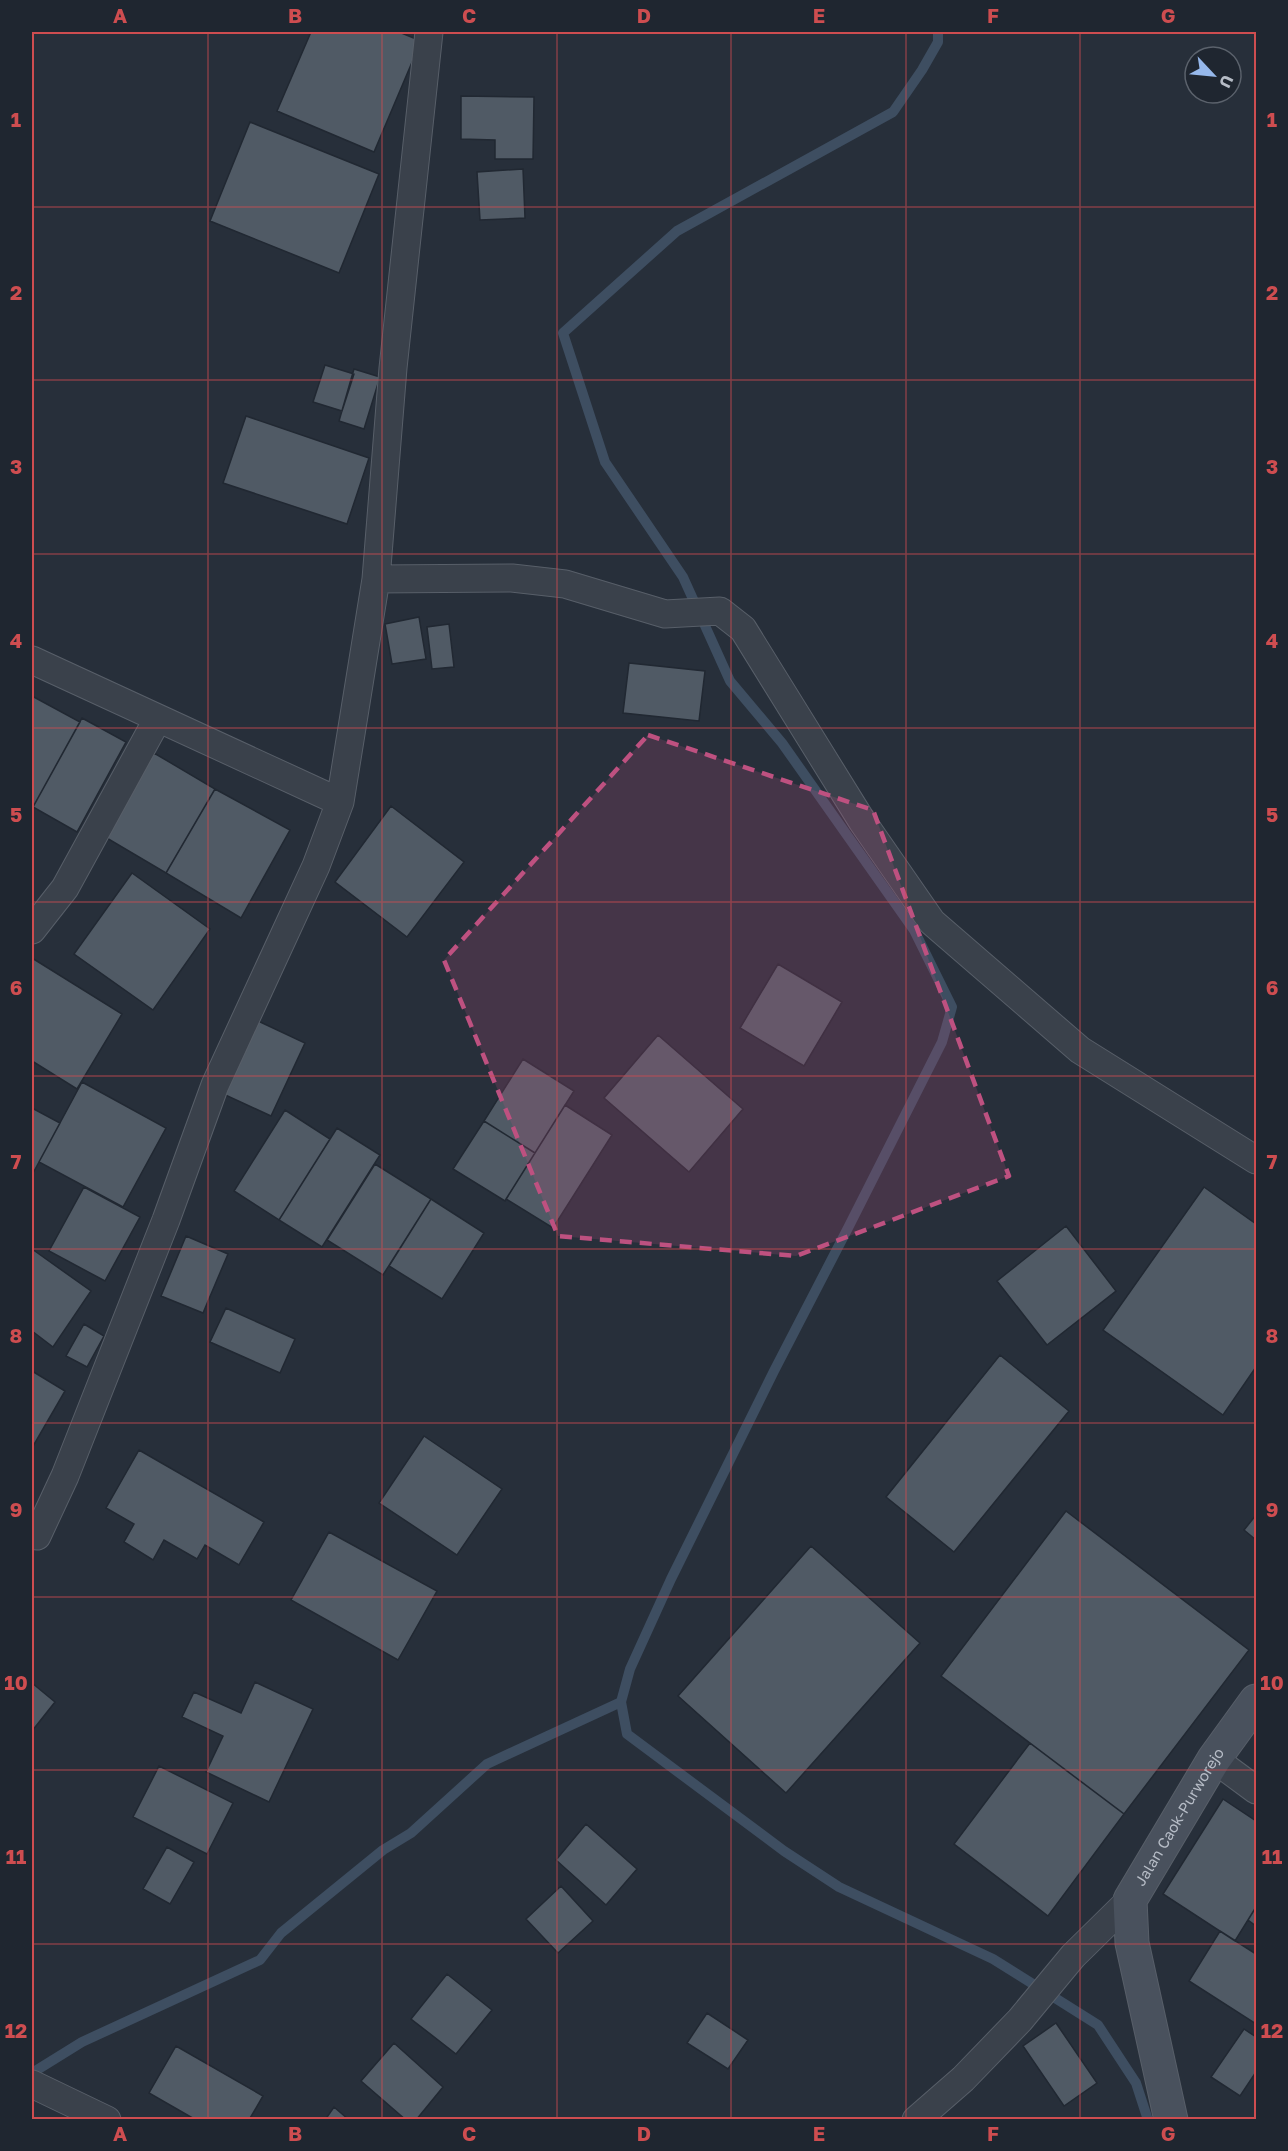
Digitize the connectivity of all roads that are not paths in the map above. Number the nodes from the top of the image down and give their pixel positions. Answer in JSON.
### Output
{"nodes":[{"id":1,"x":429,"y":32,"type":"edge"},
{"id":2,"x":376,"y":579,"type":"junction"},
{"id":3,"x":32,"y":660,"type":"edge"},
{"id":4,"x":157,"y":720,"type":"junction"},
{"id":5,"x":340,"y":802,"type":"junction"},
{"id":6,"x":32,"y":930,"type":"edge"},
{"id":7,"x":1257,"y":1160,"type":"edge"},
{"id":8,"x":37,"y":1536,"type":"dead end"},
{"id":9,"x":1257,"y":1701,"type":"edge"},
{"id":10,"x":1214,"y":1759,"type":"junction"},
{"id":11,"x":1257,"y":1790,"type":"edge"},
{"id":12,"x":1130,"y":1900,"type":"junction"},
{"id":13,"x":40,"y":2088,"type":"edge"},
{"id":14,"x":107,"y":2120,"type":"edge"},
{"id":15,"x":916,"y":2120,"type":"edge"},
{"id":16,"x":1171,"y":2120,"type":"edge"}],
"edges":[{"from":1,"to":2,"type":"street"},
{"from":2,"to":5,"type":"street"},
{"from":2,"to":7,"type":"street"},
{"from":3,"to":4,"type":"street"},
{"from":4,"to":5,"type":"street"},
{"from":4,"to":6,"type":"street"},
{"from":5,"to":8,"type":"street"},
{"from":9,"to":10,"type":"street","name":"Jalan Caok-Purworejo"},
{"from":10,"to":11,"type":"street"},
{"from":10,"to":12,"type":"street","name":"Jalan Caok-Purworejo"},
{"from":12,"to":15,"type":"street"},
{"from":12,"to":16,"type":"street","name":"Jalan Caok-Purworejo"},
{"from":13,"to":14,"type":"street"}]}
